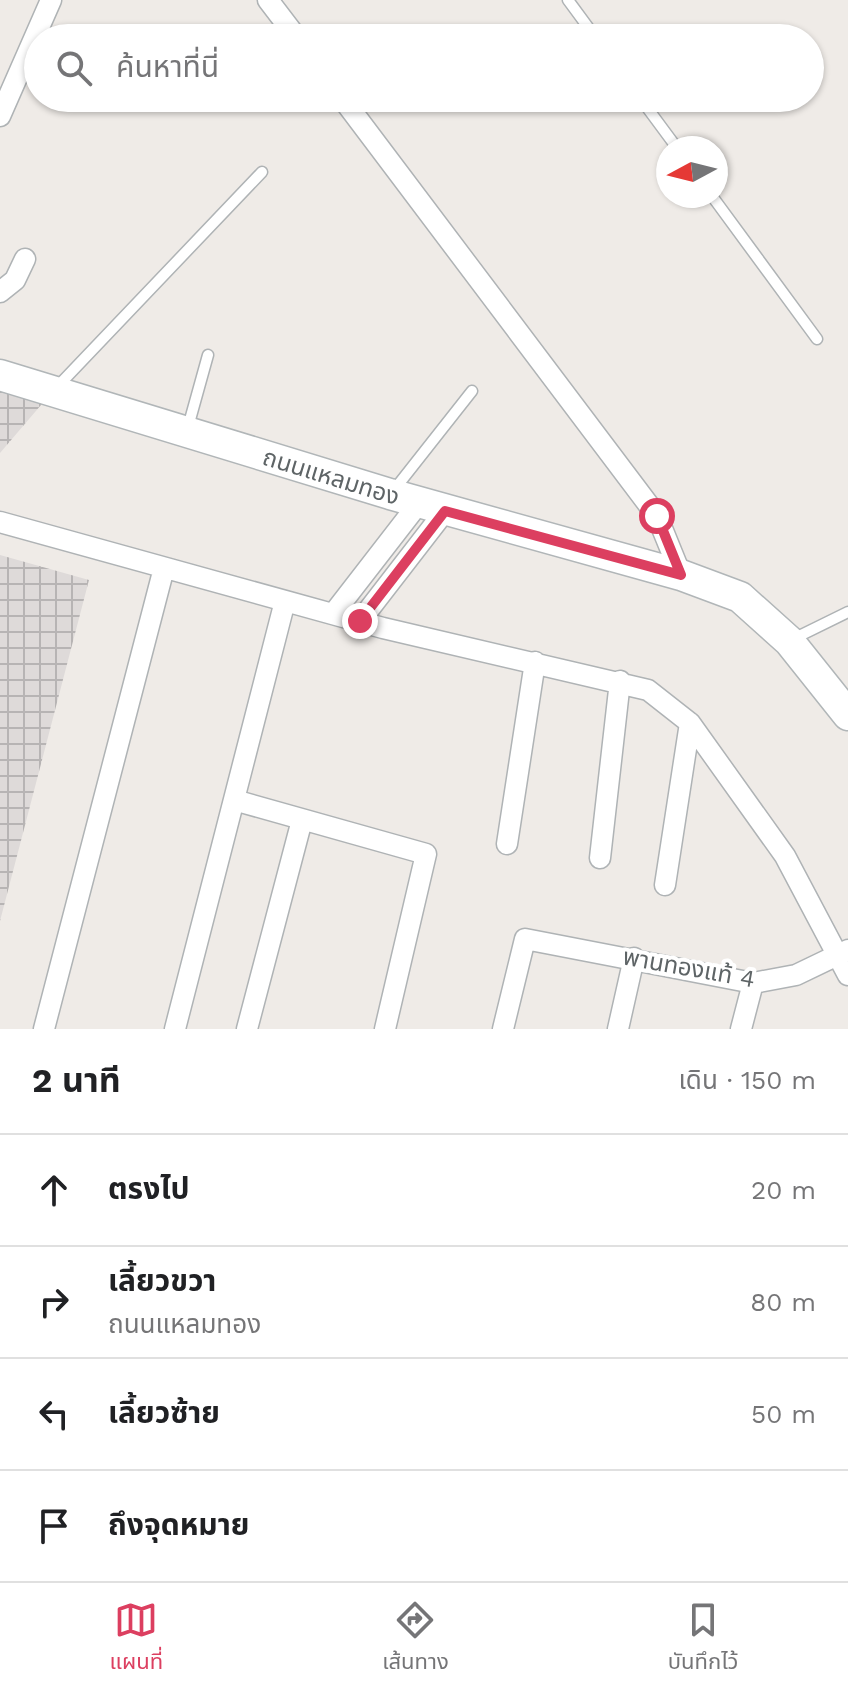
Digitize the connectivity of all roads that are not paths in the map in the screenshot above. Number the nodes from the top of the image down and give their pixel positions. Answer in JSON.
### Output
{"nodes":[{"id":1,"x":51,"y":0,"type":"edge"},
{"id":2,"x":268,"y":0,"type":"edge"},
{"id":3,"x":568,"y":0,"type":"edge"},
{"id":4,"x":40,"y":24,"type":"edge"},
{"id":5,"x":286,"y":24,"type":"edge"},
{"id":6,"x":586,"y":24,"type":"edge"},
{"id":7,"x":24,"y":61,"type":"edge"},
{"id":8,"x":353,"y":112,"type":"edge"},
{"id":9,"x":650,"y":112,"type":"edge"},
{"id":10,"x":0,"y":116,"type":"edge"},
{"id":11,"x":668,"y":136,"type":"edge"},
{"id":12,"x":262,"y":172,"type":"dead end"},
{"id":13,"x":721,"y":208,"type":"edge"},
{"id":14,"x":25,"y":259,"type":"dead end"},
{"id":15,"x":0,"y":292,"type":"edge"},
{"id":16,"x":817,"y":339,"type":"dead end"},
{"id":17,"x":208,"y":355,"type":"dead end"},
{"id":18,"x":0,"y":375,"type":"edge"},
{"id":19,"x":53,"y":391,"type":"junction"},
{"id":20,"x":472,"y":391,"type":"dead end"},
{"id":21,"x":187,"y":433,"type":"junction"},
{"id":22,"x":390,"y":494,"type":"junction"},
{"id":23,"x":432,"y":507,"type":"junction"},
{"id":24,"x":0,"y":522,"type":"edge"},
{"id":25,"x":164,"y":568,"type":"junction"},
{"id":26,"x":681,"y":575,"type":"junction"},
{"id":27,"x":285,"y":601,"type":"junction"},
{"id":28,"x":848,"y":612,"type":"edge"},
{"id":29,"x":333,"y":614,"type":"junction"},
{"id":30,"x":360,"y":621,"type":"junction"},
{"id":31,"x":789,"y":641,"type":"junction"},
{"id":32,"x":535,"y":662,"type":"junction"},
{"id":33,"x":620,"y":681,"type":"junction"},
{"id":34,"x":848,"y":715,"type":"edge"},
{"id":35,"x":690,"y":723,"type":"junction"},
{"id":36,"x":234,"y":800,"type":"junction"},
{"id":37,"x":302,"y":820,"type":"junction"},
{"id":38,"x":507,"y":844,"type":"dead end"},
{"id":39,"x":600,"y":858,"type":"dead end"},
{"id":40,"x":665,"y":885,"type":"dead end"},
{"id":41,"x":843,"y":953,"type":"edge"},
{"id":42,"x":634,"y":958,"type":"junction"},
{"id":43,"x":848,"y":975,"type":"edge"},
{"id":44,"x":753,"y":983,"type":"junction"},
{"id":45,"x":44,"y":1029,"type":"edge"},
{"id":46,"x":175,"y":1029,"type":"edge"},
{"id":47,"x":247,"y":1029,"type":"edge"},
{"id":48,"x":385,"y":1029,"type":"edge"},
{"id":49,"x":503,"y":1029,"type":"edge"},
{"id":50,"x":618,"y":1029,"type":"edge"},
{"id":51,"x":741,"y":1029,"type":"edge"}],
"edges":[{"from":1,"to":4,"type":"street"},
{"from":2,"to":5,"type":"street"},
{"from":3,"to":6,"type":"lane"},
{"from":7,"to":10,"type":"street"},
{"from":8,"to":26,"type":"street"},
{"from":9,"to":11,"type":"lane"},
{"from":12,"to":19,"type":"lane"},
{"from":13,"to":16,"type":"lane"},
{"from":14,"to":15,"type":"street"},
{"from":17,"to":21,"type":"lane"},
{"from":18,"to":19,"type":"main road","name":"ถนนแหลมทอง"},
{"from":19,"to":21,"type":"main road","name":"ถนนแหลมทอง"},
{"from":20,"to":22,"type":"lane"},
{"from":21,"to":22,"type":"main road","name":"ถนนแหลมทอง"},
{"from":22,"to":23,"type":"main road","name":"ถนนแหลมทอง"},
{"from":23,"to":26,"type":"main road","name":"ถนนแหลมทอง"},
{"from":23,"to":29,"type":"street"},
{"from":23,"to":30,"type":"street"},
{"from":24,"to":25,"type":"street"},
{"from":25,"to":27,"type":"street"},
{"from":25,"to":45,"type":"street"},
{"from":26,"to":31,"type":"main road","name":"ถนนแหลมทอง"},
{"from":27,"to":29,"type":"street"},
{"from":27,"to":36,"type":"street"},
{"from":28,"to":31,"type":"lane"},
{"from":29,"to":30,"type":"street"},
{"from":30,"to":32,"type":"street"},
{"from":31,"to":34,"type":"main road","name":"ถนนแหลมทอง"},
{"from":32,"to":33,"type":"street"},
{"from":32,"to":38,"type":"street"},
{"from":33,"to":35,"type":"street"},
{"from":33,"to":39,"type":"street"},
{"from":35,"to":40,"type":"street"},
{"from":35,"to":41,"type":"street"},
{"from":36,"to":37,"type":"street"},
{"from":36,"to":46,"type":"street"},
{"from":37,"to":47,"type":"street"},
{"from":37,"to":48,"type":"street"},
{"from":41,"to":43,"type":"street"},
{"from":41,"to":44,"type":"street","name":"พานทองแท้ 4"},
{"from":42,"to":44,"type":"street","name":"พานทองแท้ 4"},
{"from":42,"to":49,"type":"street","name":"พานทองแท้ 4"},
{"from":42,"to":50,"type":"street"},
{"from":44,"to":51,"type":"street"}]}
